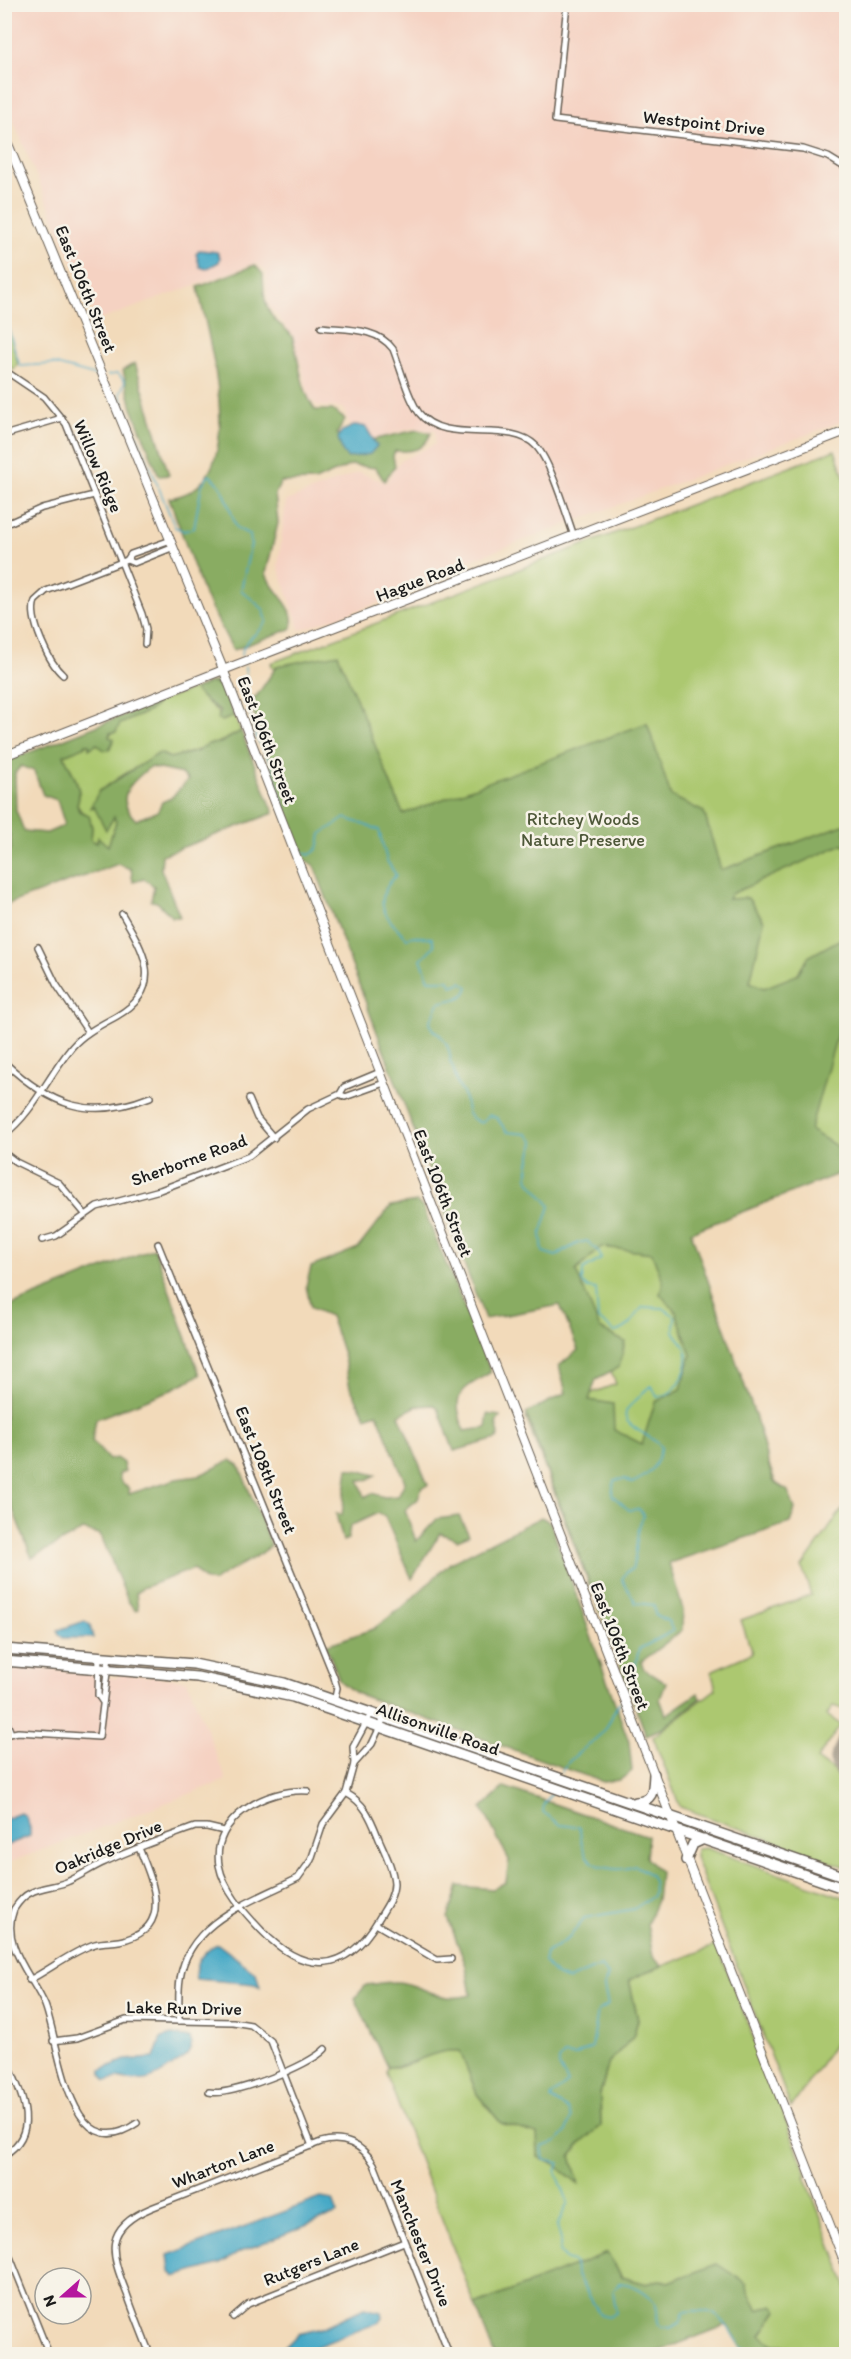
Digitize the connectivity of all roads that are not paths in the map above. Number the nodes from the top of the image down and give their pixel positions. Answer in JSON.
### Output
{"nodes":[{"id":1,"x":567,"y":4,"type":"edge"},
{"id":2,"x":4,"y":134,"type":"edge"},
{"id":3,"x":846,"y":168,"type":"edge"},
{"id":4,"x":321,"y":327,"type":"dead end"},
{"id":5,"x":4,"y":370,"type":"edge"},
{"id":6,"x":62,"y":418,"type":"junction"},
{"id":7,"x":846,"y":431,"type":"edge"},
{"id":8,"x":4,"y":435,"type":"edge"},
{"id":9,"x":94,"y":495,"type":"junction"},
{"id":10,"x":4,"y":525,"type":"edge"},
{"id":11,"x":574,"y":536,"type":"junction"},
{"id":12,"x":173,"y":543,"type":"junction"},
{"id":13,"x":124,"y":561,"type":"junction"},
{"id":14,"x":145,"y":644,"type":"dead end"},
{"id":15,"x":223,"y":669,"type":"junction"},
{"id":16,"x":63,"y":675,"type":"dead end"},
{"id":17,"x":4,"y":756,"type":"edge"},
{"id":18,"x":122,"y":914,"type":"dead end"},
{"id":19,"x":38,"y":946,"type":"dead end"},
{"id":20,"x":88,"y":1032,"type":"junction"},
{"id":21,"x":4,"y":1062,"type":"edge"},
{"id":22,"x":380,"y":1072,"type":"junction"},
{"id":23,"x":384,"y":1083,"type":"junction"},
{"id":24,"x":42,"y":1090,"type":"junction"},
{"id":25,"x":340,"y":1094,"type":"junction"},
{"id":26,"x":150,"y":1097,"type":"dead end"},
{"id":27,"x":249,"y":1099,"type":"dead end"},
{"id":28,"x":4,"y":1135,"type":"edge"},
{"id":29,"x":274,"y":1138,"type":"junction"},
{"id":30,"x":4,"y":1153,"type":"edge"},
{"id":31,"x":85,"y":1214,"type":"junction"},
{"id":32,"x":42,"y":1240,"type":"dead end"},
{"id":33,"x":158,"y":1244,"type":"dead end"},
{"id":34,"x":4,"y":1649,"type":"edge"},
{"id":35,"x":104,"y":1656,"type":"junction"},
{"id":36,"x":9,"y":1661,"type":"edge"},
{"id":37,"x":103,"y":1668,"type":"junction"},
{"id":38,"x":4,"y":1688,"type":"edge"},
{"id":39,"x":334,"y":1698,"type":"junction"},
{"id":40,"x":102,"y":1701,"type":"junction"},
{"id":41,"x":332,"y":1709,"type":"junction"},
{"id":42,"x":372,"y":1712,"type":"junction"},
{"id":43,"x":4,"y":1716,"type":"edge"},
{"id":44,"x":385,"y":1716,"type":"junction"},
{"id":45,"x":368,"y":1722,"type":"junction"},
{"id":46,"x":380,"y":1726,"type":"junction"},
{"id":47,"x":8,"y":1734,"type":"edge"},
{"id":48,"x":354,"y":1764,"type":"junction"},
{"id":49,"x":654,"y":1774,"type":"junction"},
{"id":50,"x":308,"y":1791,"type":"dead end"},
{"id":51,"x":346,"y":1793,"type":"junction"},
{"id":52,"x":631,"y":1802,"type":"junction"},
{"id":53,"x":669,"y":1815,"type":"junction"},
{"id":54,"x":674,"y":1829,"type":"junction"},
{"id":55,"x":224,"y":1831,"type":"junction"},
{"id":56,"x":704,"y":1839,"type":"junction"},
{"id":57,"x":139,"y":1848,"type":"junction"},
{"id":58,"x":686,"y":1860,"type":"junction"},
{"id":59,"x":846,"y":1877,"type":"edge"},
{"id":60,"x":846,"y":1889,"type":"edge"},
{"id":61,"x":239,"y":1907,"type":"junction"},
{"id":62,"x":375,"y":1924,"type":"junction"},
{"id":63,"x":451,"y":1959,"type":"dead end"},
{"id":64,"x":29,"y":1980,"type":"junction"},
{"id":65,"x":179,"y":2020,"type":"junction"},
{"id":66,"x":53,"y":2042,"type":"junction"},
{"id":67,"x":325,"y":2049,"type":"dead end"},
{"id":68,"x":4,"y":2054,"type":"edge"},
{"id":69,"x":283,"y":2071,"type":"junction"},
{"id":70,"x":209,"y":2092,"type":"dead end"},
{"id":71,"x":846,"y":2111,"type":"edge"},
{"id":72,"x":846,"y":2116,"type":"edge"},
{"id":73,"x":137,"y":2123,"type":"dead end"},
{"id":74,"x":312,"y":2146,"type":"junction"},
{"id":75,"x":359,"y":2147,"type":"joint"},
{"id":76,"x":4,"y":2155,"type":"edge"},
{"id":77,"x":4,"y":2242,"type":"edge"},
{"id":78,"x":404,"y":2242,"type":"junction"},
{"id":79,"x":8,"y":2259,"type":"edge"},
{"id":80,"x":846,"y":2266,"type":"edge"},
{"id":81,"x":233,"y":2317,"type":"dead end"},
{"id":82,"x":49,"y":2355,"type":"edge"},
{"id":83,"x":150,"y":2355,"type":"edge"},
{"id":84,"x":448,"y":2355,"type":"edge"}],
"edges":[{"from":1,"to":3,"type":"street","name":"Westpoint Drive"},
{"from":2,"to":12,"type":"main road","name":"East 106th Street"},
{"from":4,"to":11,"type":"street"},
{"from":5,"to":6,"type":"street","name":"Willow Ridge"},
{"from":6,"to":8,"type":"street"},
{"from":6,"to":9,"type":"street","name":"Willow Ridge"},
{"from":7,"to":11,"type":"main road","name":"Hague Road"},
{"from":9,"to":10,"type":"street"},
{"from":9,"to":13,"type":"street","name":"Willow Ridge"},
{"from":11,"to":15,"type":"main road","name":"Hague Road"},
{"from":12,"to":13,"type":"street"},
{"from":12,"to":15,"type":"main road","name":"East 106th Street"},
{"from":13,"to":14,"type":"street","name":"Willow Ridge"},
{"from":13,"to":16,"type":"street"},
{"from":15,"to":17,"type":"main road","name":"Hague Road"},
{"from":15,"to":22,"type":"main road","name":"East 106th Street"},
{"from":18,"to":20,"type":"street"},
{"from":19,"to":20,"type":"street"},
{"from":20,"to":24,"type":"street"},
{"from":21,"to":24,"type":"street"},
{"from":22,"to":23,"type":"main road","name":"East 106th Street"},
{"from":22,"to":25,"type":"street","name":"Sherborne Road"},
{"from":23,"to":25,"type":"street","name":"Sherborne Road"},
{"from":23,"to":49,"type":"main road","name":"East 106th Street"},
{"from":24,"to":26,"type":"street"},
{"from":24,"to":28,"type":"street"},
{"from":25,"to":29,"type":"street","name":"Sherborne Road"},
{"from":27,"to":29,"type":"street"},
{"from":29,"to":31,"type":"street","name":"Sherborne Road"},
{"from":30,"to":31,"type":"street"},
{"from":31,"to":32,"type":"street","name":"Sherborne Road"},
{"from":33,"to":39,"type":"street","name":"East 108th Street"},
{"from":34,"to":35,"type":"main road","name":"Allisonville Road"},
{"from":35,"to":37,"type":"street"},
{"from":35,"to":37,"type":"street"},
{"from":35,"to":39,"type":"main road","name":"Allisonville Road"},
{"from":36,"to":37,"type":"main road","name":"Allisonville Road"},
{"from":36,"to":38,"type":"street"},
{"from":37,"to":40,"type":"street"},
{"from":37,"to":40,"type":"street"},
{"from":37,"to":41,"type":"main road","name":"Allisonville Road"},
{"from":39,"to":41,"type":"street","name":"East 108th Street"},
{"from":39,"to":42,"type":"main road","name":"Allisonville Road"},
{"from":40,"to":47,"type":"street"},
{"from":41,"to":45,"type":"main road","name":"Allisonville Road"},
{"from":42,"to":44,"type":"main road","name":"Allisonville Road"},
{"from":42,"to":45,"type":"street"},
{"from":43,"to":47,"type":"street"},
{"from":44,"to":46,"type":"street"},
{"from":44,"to":52,"type":"main road","name":"Allisonville Road"},
{"from":45,"to":46,"type":"main road","name":"Allisonville Road"},
{"from":45,"to":48,"type":"street"},
{"from":46,"to":48,"type":"street"},
{"from":46,"to":54,"type":"main road","name":"Allisonville Road"},
{"from":48,"to":51,"type":"street"},
{"from":49,"to":52,"type":"main road"},
{"from":49,"to":53,"type":"main road","name":"East 106th Street"},
{"from":50,"to":55,"type":"street"},
{"from":51,"to":61,"type":"street"},
{"from":51,"to":62,"type":"street"},
{"from":52,"to":53,"type":"main road","name":"Allisonville Road"},
{"from":53,"to":54,"type":"main road","name":"East 106th Street"},
{"from":53,"to":59,"type":"main road","name":"Allisonville Road"},
{"from":54,"to":56,"type":"main road","name":"Allisonville Road"},
{"from":54,"to":58,"type":"main road","name":"East 106th Street"},
{"from":55,"to":57,"type":"street","name":"Oakridge Drive"},
{"from":55,"to":61,"type":"street"},
{"from":56,"to":58,"type":"main road"},
{"from":56,"to":60,"type":"main road","name":"Allisonville Road"},
{"from":57,"to":64,"type":"street"},
{"from":57,"to":64,"type":"street","name":"Oakridge Drive"},
{"from":58,"to":80,"type":"main road","name":"East 106th Street"},
{"from":61,"to":62,"type":"street"},
{"from":61,"to":65,"type":"street"},
{"from":62,"to":63,"type":"street"},
{"from":64,"to":66,"type":"street"},
{"from":65,"to":66,"type":"street","name":"Lake Run Drive"},
{"from":65,"to":69,"type":"street","name":"Lake Run Drive"},
{"from":66,"to":73,"type":"street"},
{"from":67,"to":69,"type":"street"},
{"from":68,"to":76,"type":"street"},
{"from":69,"to":70,"type":"street"},
{"from":69,"to":74,"type":"street","name":"Lake Run Drive"},
{"from":71,"to":72,"type":"street"},
{"from":74,"to":75,"type":"street","name":"Wharton Lane"},
{"from":74,"to":83,"type":"street","name":"Wharton Lane"},
{"from":75,"to":78,"type":"street","name":"Manchester Drive"},
{"from":77,"to":79,"type":"street"},
{"from":78,"to":81,"type":"street","name":"Rutgers Lane"},
{"from":78,"to":84,"type":"street","name":"Manchester Drive"},
{"from":79,"to":82,"type":"street"}]}
